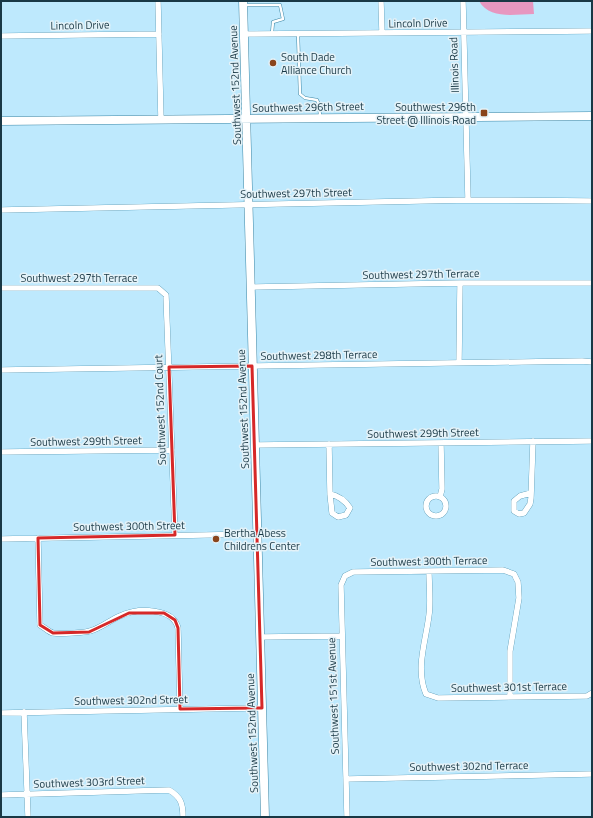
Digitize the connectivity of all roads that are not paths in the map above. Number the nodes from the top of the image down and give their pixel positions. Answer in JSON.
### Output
{"nodes":[{"id":1,"x":158,"y":1,"type":"edge"},
{"id":2,"x":381,"y":1,"type":"edge"},
{"id":3,"x":462,"y":1,"type":"edge"},
{"id":4,"x":244,"y":3,"type":"edge"},
{"id":5,"x":592,"y":31,"type":"edge"},
{"id":6,"x":463,"y":32,"type":"junction"},
{"id":7,"x":382,"y":33,"type":"junction"},
{"id":8,"x":159,"y":34,"type":"junction"},
{"id":9,"x":244,"y":34,"type":"junction"},
{"id":10,"x":272,"y":34,"type":"junction"},
{"id":11,"x":298,"y":34,"type":"junction"},
{"id":12,"x":1,"y":36,"type":"edge"},
{"id":13,"x":592,"y":116,"type":"edge"},
{"id":14,"x":466,"y":117,"type":"junction"},
{"id":15,"x":320,"y":118,"type":"junction"},
{"id":16,"x":247,"y":119,"type":"junction"},
{"id":17,"x":161,"y":120,"type":"junction"},
{"id":18,"x":1,"y":121,"type":"edge"},
{"id":19,"x":468,"y":200,"type":"junction"},
{"id":20,"x":592,"y":201,"type":"edge"},
{"id":21,"x":248,"y":204,"type":"junction"},
{"id":22,"x":1,"y":210,"type":"edge"},
{"id":23,"x":460,"y":283,"type":"junction"},
{"id":24,"x":592,"y":283,"type":"edge"},
{"id":25,"x":250,"y":287,"type":"junction"},
{"id":26,"x":1,"y":288,"type":"edge"},
{"id":27,"x":158,"y":288,"type":"joint"},
{"id":28,"x":459,"y":362,"type":"junction"},
{"id":29,"x":591,"y":362,"type":"edge"},
{"id":30,"x":252,"y":366,"type":"junction"},
{"id":31,"x":169,"y":367,"type":"junction"},
{"id":32,"x":1,"y":370,"type":"edge"},
{"id":33,"x":533,"y":441,"type":"junction"},
{"id":34,"x":592,"y":441,"type":"edge"},
{"id":35,"x":441,"y":443,"type":"junction"},
{"id":36,"x":329,"y":444,"type":"junction"},
{"id":37,"x":255,"y":445,"type":"junction"},
{"id":38,"x":172,"y":450,"type":"junction"},
{"id":39,"x":1,"y":452,"type":"edge"},
{"id":40,"x":531,"y":493,"type":"dead end"},
{"id":41,"x":330,"y":494,"type":"dead end"},
{"id":42,"x":440,"y":497,"type":"dead end"},
{"id":43,"x":257,"y":534,"type":"junction"},
{"id":44,"x":175,"y":535,"type":"junction"},
{"id":45,"x":38,"y":538,"type":"junction"},
{"id":46,"x":1,"y":539,"type":"edge"},
{"id":47,"x":429,"y":571,"type":"junction"},
{"id":48,"x":345,"y":576,"type":"joint"},
{"id":49,"x":342,"y":636,"type":"junction"},
{"id":50,"x":260,"y":637,"type":"junction"},
{"id":51,"x":592,"y":693,"type":"edge"},
{"id":52,"x":510,"y":697,"type":"junction"},
{"id":53,"x":262,"y":708,"type":"junction"},
{"id":54,"x":180,"y":710,"type":"junction"},
{"id":55,"x":24,"y":712,"type":"junction"},
{"id":56,"x":1,"y":713,"type":"edge"},
{"id":57,"x":592,"y":774,"type":"edge"},
{"id":58,"x":346,"y":779,"type":"junction"},
{"id":59,"x":1,"y":794,"type":"edge"},
{"id":60,"x":27,"y":794,"type":"junction"},
{"id":61,"x":28,"y":817,"type":"edge"},
{"id":62,"x":183,"y":817,"type":"edge"},
{"id":63,"x":265,"y":817,"type":"edge"},
{"id":64,"x":347,"y":817,"type":"edge"}],
"edges":[{"from":1,"to":8,"type":"street"},
{"from":2,"to":7,"type":"street"},
{"from":3,"to":6,"type":"street","name":"Illinois Road"},
{"from":4,"to":9,"type":"street","name":"Southwest 152nd Avenue"},
{"from":4,"to":10,"type":"lane"},
{"from":5,"to":6,"type":"street","name":"Lincoln Drive"},
{"from":6,"to":7,"type":"street","name":"Lincoln Drive"},
{"from":6,"to":14,"type":"street","name":"Illinois Road"},
{"from":7,"to":11,"type":"street","name":"Lincoln Drive"},
{"from":8,"to":12,"type":"street","name":"Lincoln Drive"},
{"from":8,"to":17,"type":"street"},
{"from":9,"to":10,"type":"street","name":"Lincoln Drive"},
{"from":9,"to":16,"type":"street","name":"Southwest 152nd Avenue"},
{"from":10,"to":11,"type":"street","name":"Lincoln Drive"},
{"from":11,"to":15,"type":"lane"},
{"from":13,"to":14,"type":"street","name":"Southwest 296th Street"},
{"from":14,"to":15,"type":"street","name":"Southwest 296th Street"},
{"from":14,"to":19,"type":"street","name":"Illinois Road"},
{"from":15,"to":16,"type":"street","name":"Southwest 296th Street"},
{"from":16,"to":17,"type":"street","name":"Southwest 296th Street"},
{"from":16,"to":21,"type":"street","name":"Southwest 152nd Avenue"},
{"from":17,"to":18,"type":"street","name":"Southwest 296th Street"},
{"from":19,"to":20,"type":"street","name":"Southwest 297th Street"},
{"from":19,"to":21,"type":"street","name":"Southwest 297th Street"},
{"from":21,"to":22,"type":"street","name":"Southwest 297th Street"},
{"from":21,"to":25,"type":"street","name":"Southwest 152nd Avenue"},
{"from":23,"to":24,"type":"street","name":"Southwest 297th Terrace"},
{"from":23,"to":25,"type":"street","name":"Southwest 297th Terrace"},
{"from":23,"to":28,"type":"street"},
{"from":25,"to":30,"type":"street","name":"Southwest 152nd Avenue"},
{"from":26,"to":27,"type":"street","name":"Southwest 297th Terrace"},
{"from":27,"to":31,"type":"street","name":"Southwest 152nd Court"},
{"from":28,"to":29,"type":"street","name":"Southwest 298th Terrace"},
{"from":28,"to":30,"type":"street","name":"Southwest 298th Terrace"},
{"from":30,"to":31,"type":"street","name":"Southwest 298th Terrace"},
{"from":30,"to":37,"type":"street","name":"Southwest 152nd Avenue"},
{"from":31,"to":32,"type":"street","name":"Southwest 298th Terrace"},
{"from":31,"to":38,"type":"street","name":"Southwest 152nd Court"},
{"from":33,"to":34,"type":"street","name":"Southwest 299th Street"},
{"from":33,"to":35,"type":"street","name":"Southwest 299th Street"},
{"from":33,"to":40,"type":"street"},
{"from":35,"to":36,"type":"street","name":"Southwest 299th Street"},
{"from":35,"to":42,"type":"street"},
{"from":36,"to":37,"type":"street","name":"Southwest 299th Street"},
{"from":36,"to":41,"type":"street"},
{"from":37,"to":43,"type":"street","name":"Southwest 152nd Avenue"},
{"from":38,"to":39,"type":"street","name":"Southwest 299th Street"},
{"from":38,"to":44,"type":"street","name":"Southwest 152nd Court"},
{"from":43,"to":44,"type":"street","name":"Southwest 300th Street"},
{"from":43,"to":50,"type":"street","name":"Southwest 152nd Avenue"},
{"from":44,"to":45,"type":"street","name":"Southwest 300th Street"},
{"from":45,"to":46,"type":"street","name":"Southwest 300th Street"},
{"from":45,"to":54,"type":"street"},
{"from":47,"to":48,"type":"street","name":"Southwest 300th Terrace"},
{"from":47,"to":52,"type":"street","name":"Southwest 301st Terrace"},
{"from":47,"to":52,"type":"street","name":"Southwest 300th Terrace"},
{"from":48,"to":49,"type":"street","name":"Southwest 151st Avenue"},
{"from":49,"to":50,"type":"street"},
{"from":49,"to":58,"type":"street","name":"Southwest 151st Avenue"},
{"from":50,"to":53,"type":"street","name":"Southwest 152nd Avenue"},
{"from":51,"to":52,"type":"street","name":"Southwest 301st Terrace"},
{"from":53,"to":54,"type":"street","name":"Southwest 302nd Street"},
{"from":53,"to":63,"type":"street","name":"Southwest 152nd Avenue"},
{"from":54,"to":55,"type":"street","name":"Southwest 302nd Street"},
{"from":55,"to":56,"type":"street","name":"Southwest 302nd Street"},
{"from":55,"to":60,"type":"street"},
{"from":57,"to":58,"type":"street","name":"Southwest 302nd Terrace"},
{"from":58,"to":64,"type":"street","name":"Southwest 151st Avenue"},
{"from":59,"to":60,"type":"street","name":"Southwest 303rd Street"},
{"from":60,"to":61,"type":"street"},
{"from":60,"to":62,"type":"street","name":"Southwest 303rd Street"}]}
